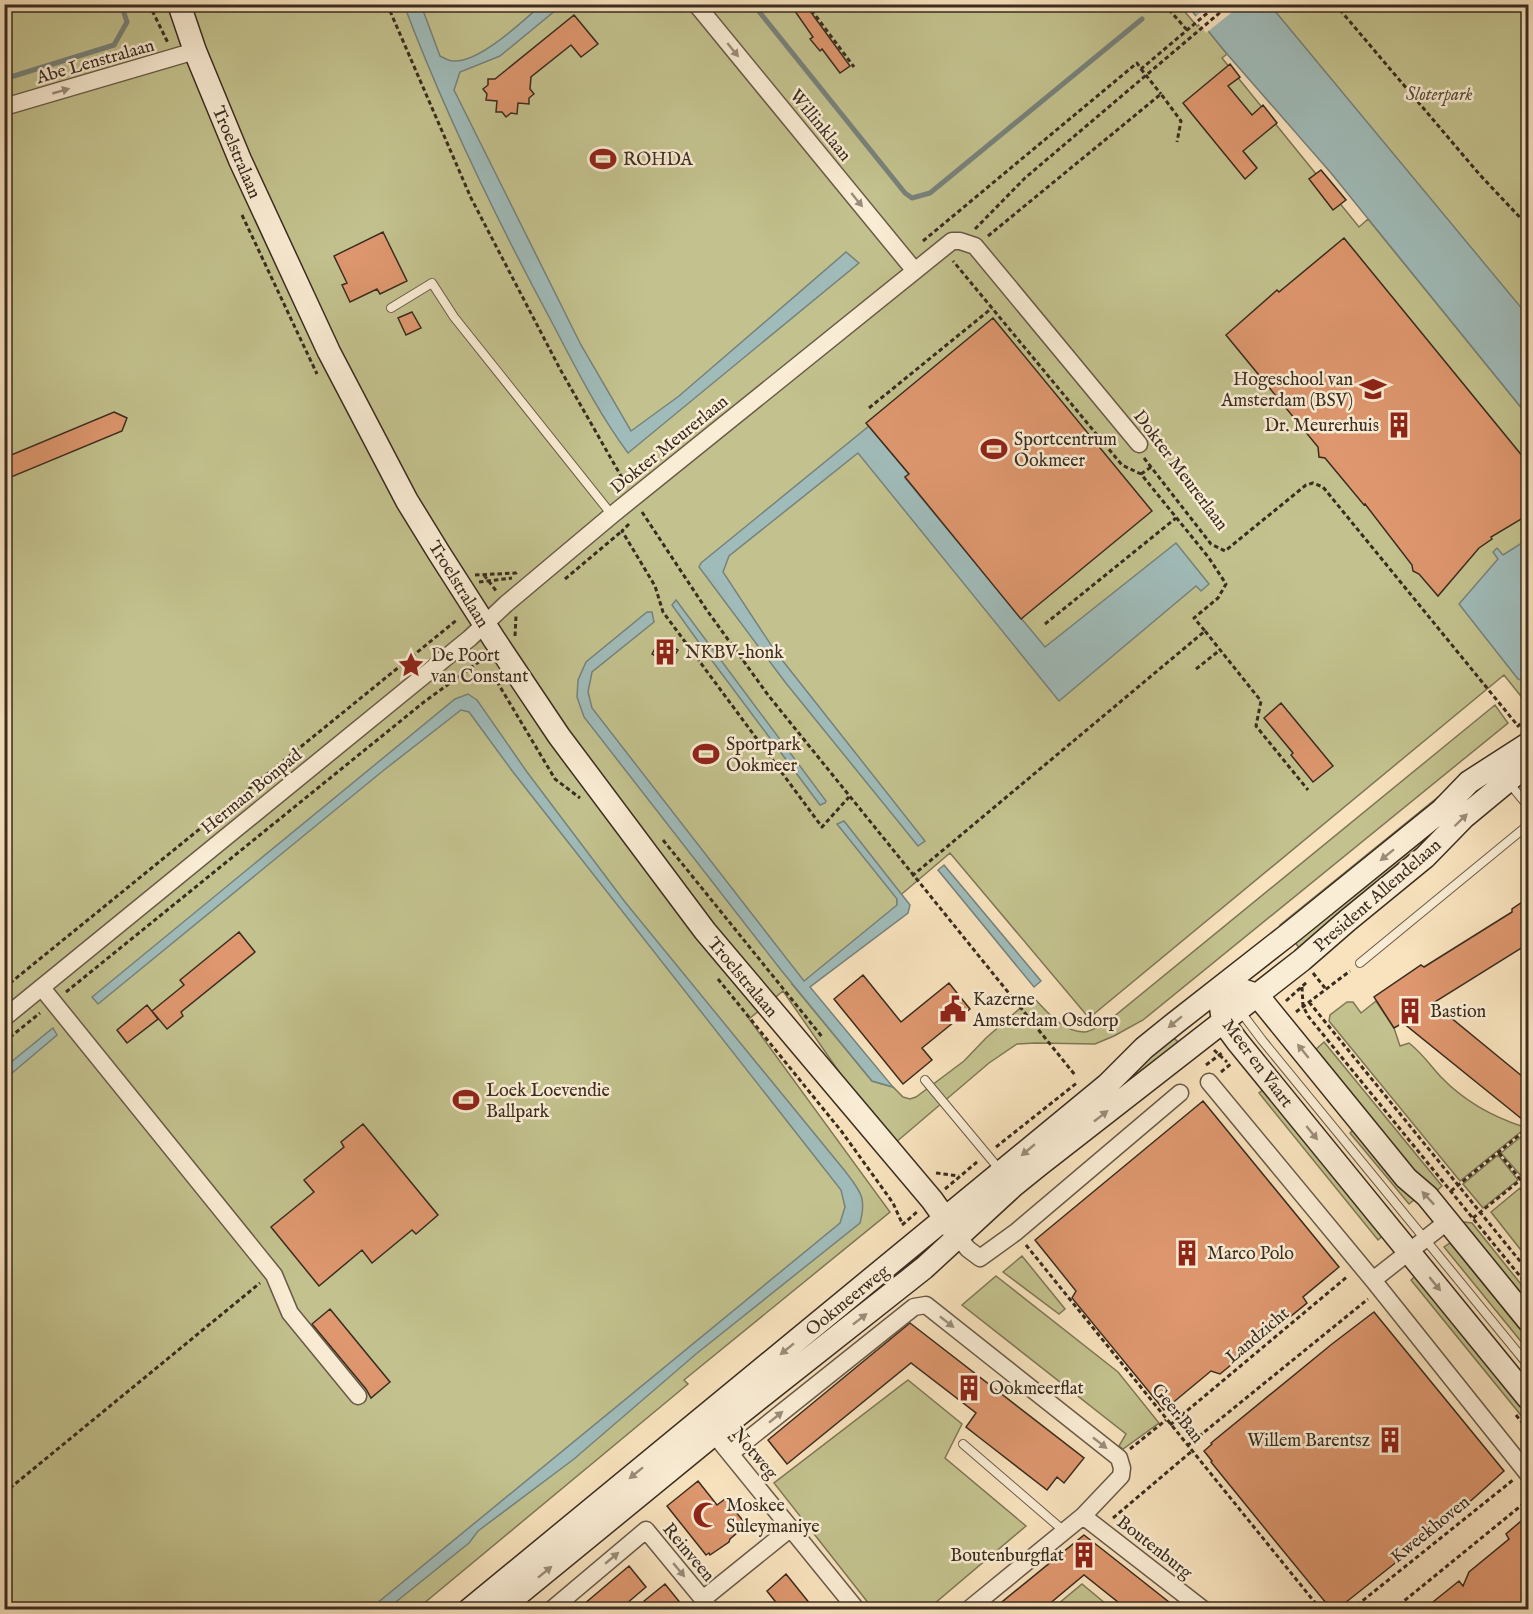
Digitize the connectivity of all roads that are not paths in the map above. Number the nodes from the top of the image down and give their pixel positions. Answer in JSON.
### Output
{"nodes":[{"id":1,"x":179,"y":4,"type":"edge"},
{"id":2,"x":696,"y":4,"type":"edge"},
{"id":3,"x":195,"y":51,"type":"junction"},
{"id":4,"x":4,"y":107,"type":"edge"},
{"id":5,"x":915,"y":271,"type":"junction"},
{"id":6,"x":391,"y":308,"type":"dead end"},
{"id":7,"x":1138,"y":444,"type":"road end"},
{"id":8,"x":607,"y":508,"type":"junction"},
{"id":9,"x":491,"y":618,"type":"junction"},
{"id":10,"x":1523,"y":735,"type":"edge"},
{"id":11,"x":1528,"y":764,"type":"edge"},
{"id":12,"x":1502,"y":773,"type":"junction"},
{"id":13,"x":1528,"y":806,"type":"edge"},
{"id":14,"x":1528,"y":825,"type":"edge"},
{"id":15,"x":1359,"y":964,"type":"road end"},
{"id":16,"x":1221,"y":986,"type":"junction"},
{"id":17,"x":42,"y":988,"type":"junction"},
{"id":18,"x":1257,"y":995,"type":"junction"},
{"id":19,"x":1231,"y":1016,"type":"junction"},
{"id":20,"x":4,"y":1018,"type":"edge"},
{"id":21,"x":926,"y":1080,"type":"dead end"},
{"id":22,"x":1209,"y":1082,"type":"dead end"},
{"id":23,"x":1180,"y":1093,"type":"dead end"},
{"id":24,"x":1008,"y":1179,"type":"junction"},
{"id":25,"x":945,"y":1218,"type":"junction"},
{"id":26,"x":1448,"y":1221,"type":"junction"},
{"id":27,"x":959,"y":1238,"type":"junction"},
{"id":28,"x":1417,"y":1245,"type":"junction"},
{"id":29,"x":1376,"y":1285,"type":"junction"},
{"id":30,"x":1528,"y":1320,"type":"edge"},
{"id":31,"x":1528,"y":1365,"type":"edge"},
{"id":32,"x":358,"y":1396,"type":"dead end"},
{"id":33,"x":1528,"y":1398,"type":"edge"},
{"id":34,"x":714,"y":1434,"type":"junction"},
{"id":35,"x":963,"y":1443,"type":"dead end"},
{"id":36,"x":730,"y":1454,"type":"junction"},
{"id":37,"x":1527,"y":1472,"type":"edge"},
{"id":38,"x":1083,"y":1516,"type":"junction"},
{"id":39,"x":791,"y":1528,"type":"junction"},
{"id":40,"x":1064,"y":1531,"type":"junction"},
{"id":41,"x":707,"y":1604,"type":"edge"},
{"id":42,"x":469,"y":1610,"type":"edge"},
{"id":43,"x":499,"y":1610,"type":"edge"},
{"id":44,"x":551,"y":1610,"type":"edge"},
{"id":45,"x":858,"y":1610,"type":"edge"},
{"id":46,"x":968,"y":1610,"type":"edge"},
{"id":47,"x":1204,"y":1610,"type":"edge"}],
"edges":[{"from":1,"to":3,"type":"main road","name":"Troelstralaan"},
{"from":2,"to":5,"type":"street","name":"Willinklaan","one_way":true},
{"from":4,"to":3,"type":"street","name":"Abe Lenstralaan","one_way":true},
{"from":3,"to":9,"type":"main road","name":"Troelstralaan"},
{"from":5,"to":7,"type":"street","name":"Dokter Meurerlaan"},
{"from":5,"to":8,"type":"street","name":"Dokter Meurerlaan"},
{"from":6,"to":8,"type":"lane"},
{"from":8,"to":9,"type":"street","name":"Dokter Meurerlaan"},
{"from":9,"to":17,"type":"street","name":"Herman Bonpad"},
{"from":9,"to":25,"type":"main road","name":"Troelstralaan"},
{"from":10,"to":12,"type":"main road","name":"President Allendelaan"},
{"from":11,"to":12,"type":"main road","name":"President Allendelaan"},
{"from":12,"to":13,"type":"lane"},
{"from":12,"to":16,"type":"main road","name":"President Allendelaan","one_way":true},
{"from":18,"to":12,"type":"main road","name":"President Allendelaan","one_way":true},
{"from":14,"to":15,"type":"lane"},
{"from":16,"to":18,"type":"main road","name":"Meer en Vaart"},
{"from":16,"to":19,"type":"main road","name":"Meer en Vaart"},
{"from":16,"to":24,"type":"main road","name":"Ookmeerweg","one_way":true},
{"from":17,"to":20,"type":"street","name":"Herman Bonpad"},
{"from":17,"to":32,"type":"street"},
{"from":18,"to":19,"type":"main road","name":"President Allendelaan"},
{"from":26,"to":18,"type":"main road","one_way":true},
{"from":24,"to":19,"type":"main road","name":"Ookmeerweg","one_way":true},
{"from":19,"to":28,"type":"main road","name":"Meer en Vaart"},
{"from":21,"to":24,"type":"lane"},
{"from":22,"to":29,"type":"street"},
{"from":23,"to":27,"type":"street"},
{"from":24,"to":25,"type":"main road","name":"Ookmeerweg"},
{"from":24,"to":27,"type":"main road","name":"Ookmeerweg"},
{"from":25,"to":27,"type":"main road","name":"Troelstralaan"},
{"from":25,"to":42,"type":"main road","name":"Ookmeerweg","one_way":true},
{"from":26,"to":28,"type":"street"},
{"from":26,"to":30,"type":"main road"},
{"from":34,"to":27,"type":"main road","name":"Ookmeerweg","one_way":true},
{"from":28,"to":29,"type":"street"},
{"from":28,"to":31,"type":"lane"},
{"from":28,"to":33,"type":"main road","name":"Meer en Vaart","one_way":true},
{"from":29,"to":37,"type":"street"},
{"from":34,"to":36,"type":"street","name":"Notweg"},
{"from":43,"to":34,"type":"main road","name":"Ookmeerweg","one_way":true},
{"from":35,"to":40,"type":"lane"},
{"from":36,"to":38,"type":"street","one_way":true},
{"from":36,"to":39,"type":"street","name":"Notweg"},
{"from":38,"to":40,"type":"street"},
{"from":38,"to":47,"type":"street","name":"Boutenburg"},
{"from":39,"to":41,"type":"street","name":"Reinveen"},
{"from":39,"to":45,"type":"street","name":"Notweg"},
{"from":40,"to":46,"type":"street"},
{"from":44,"to":41,"type":"street","name":"Reinveen","one_way":true}]}
